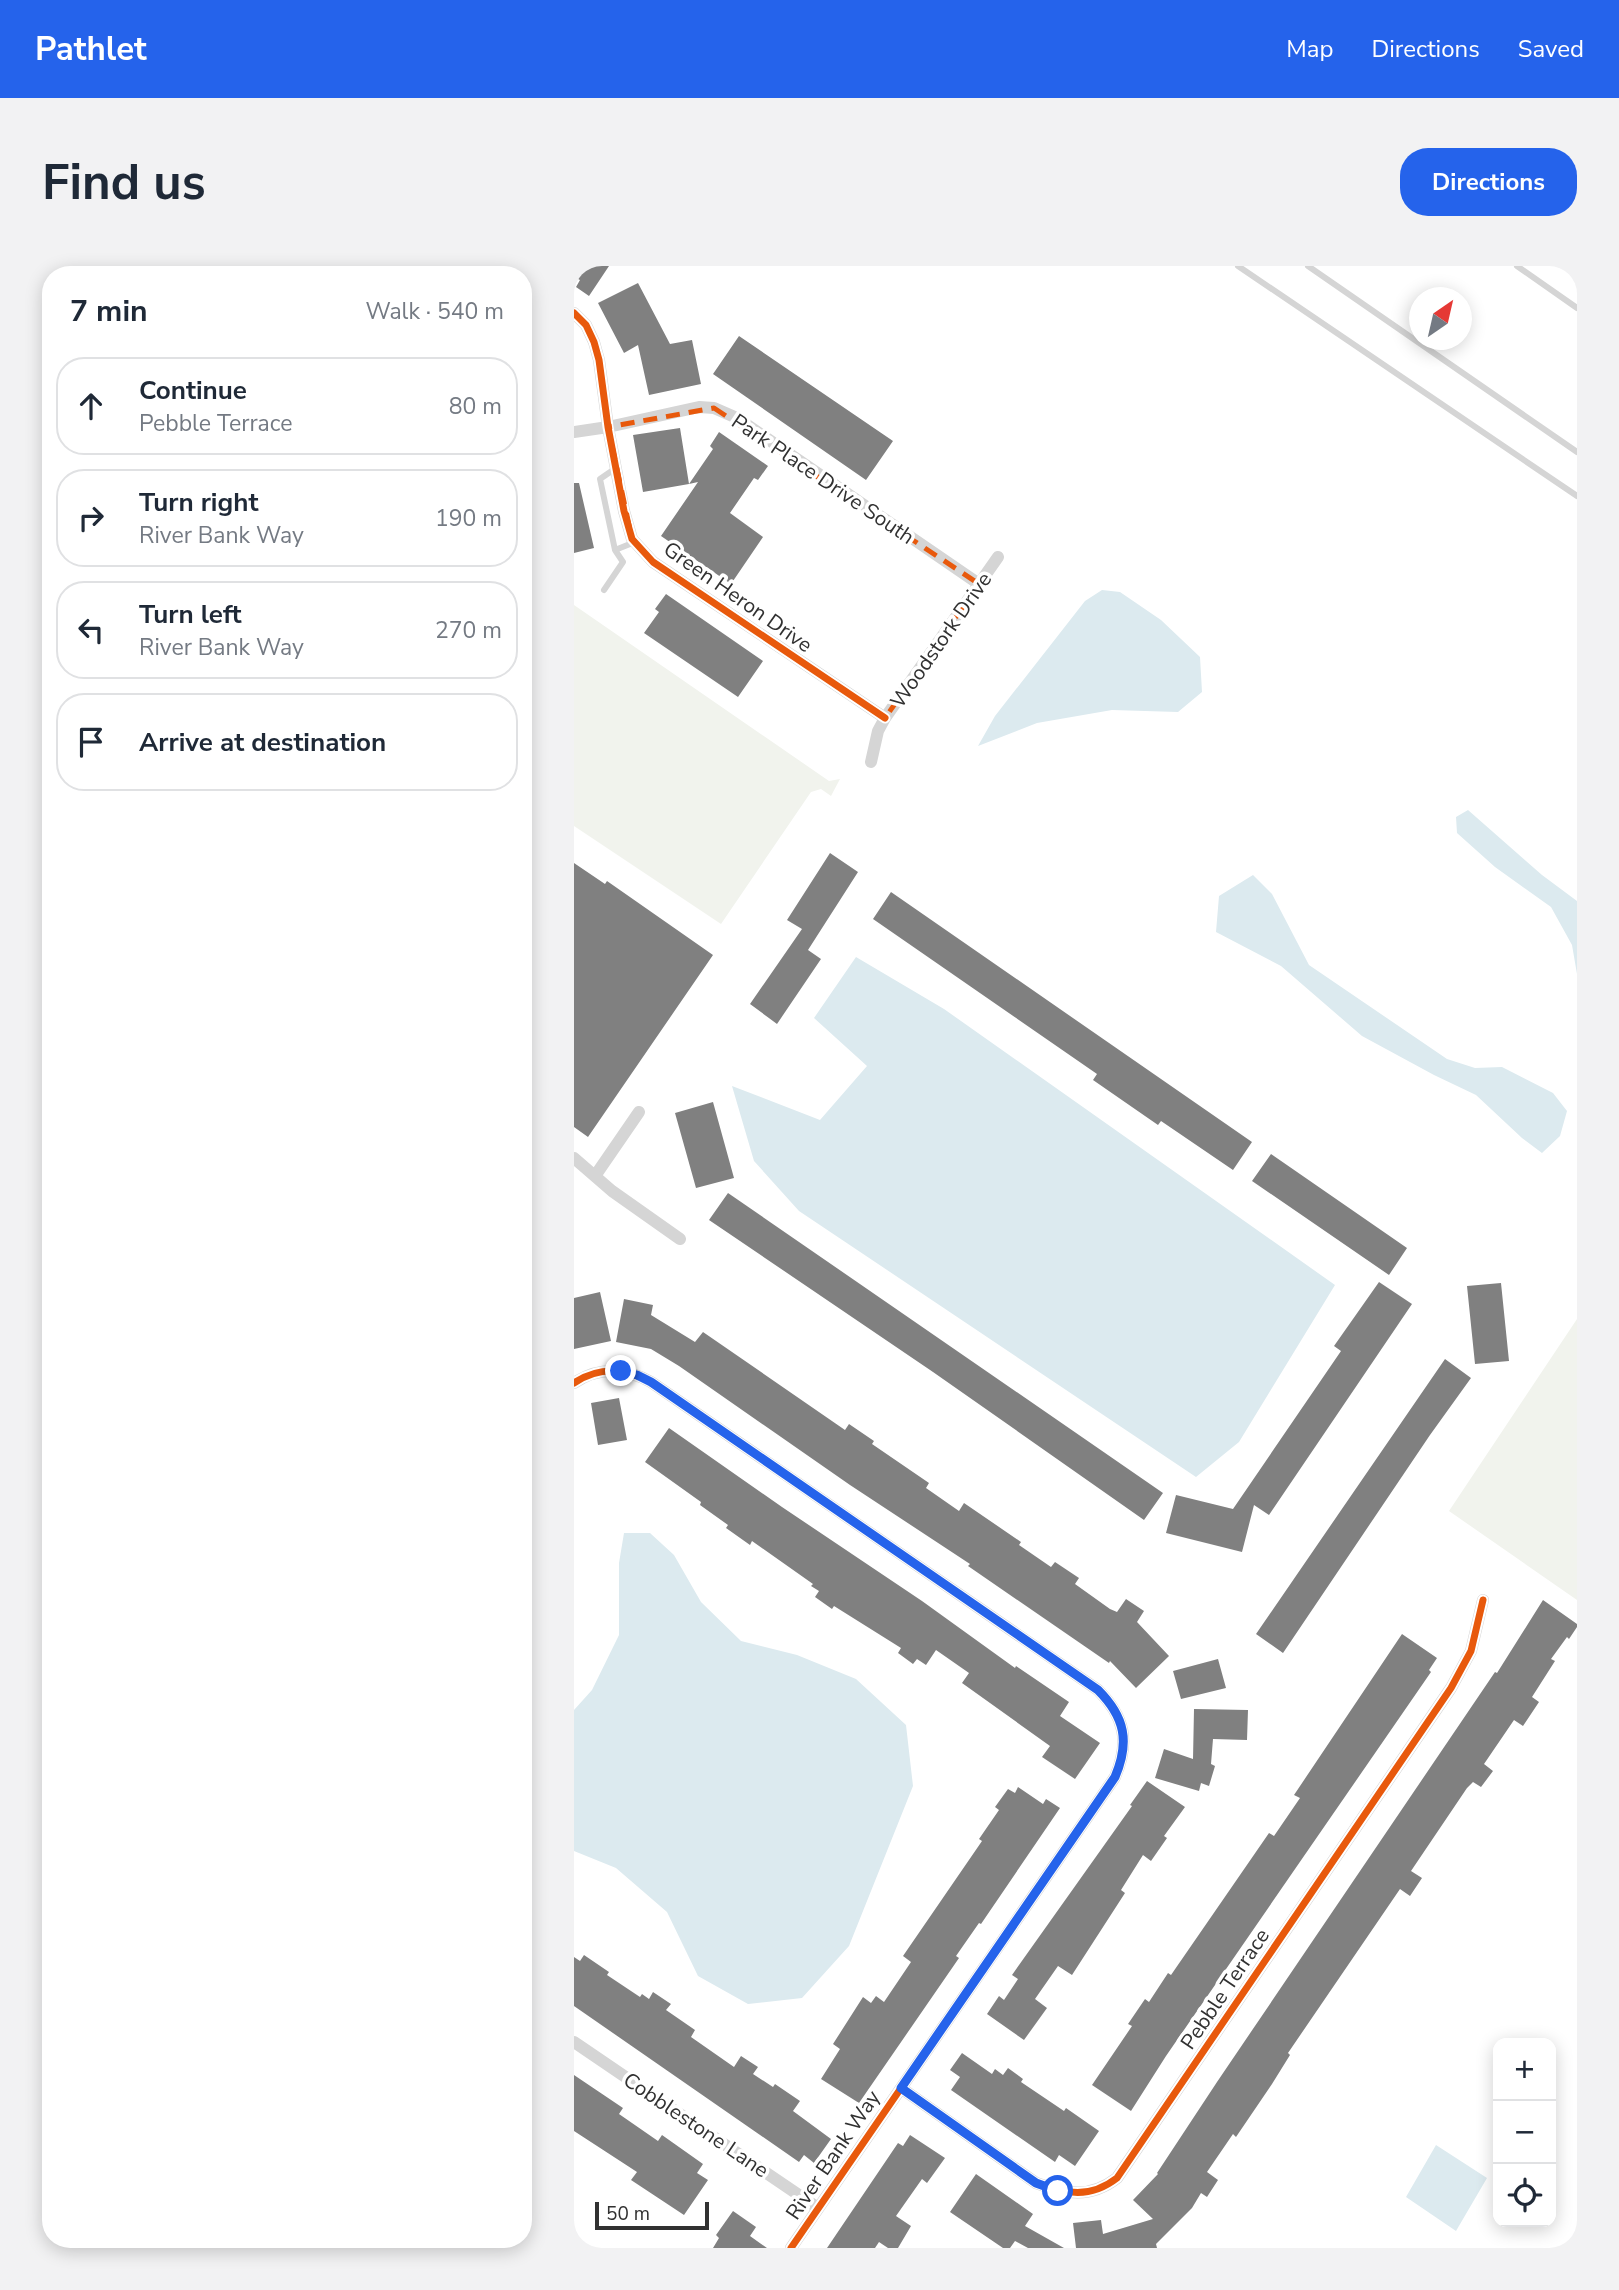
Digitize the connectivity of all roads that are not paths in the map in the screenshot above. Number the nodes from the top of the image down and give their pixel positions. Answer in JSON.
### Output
{"nodes":[{"id":1,"x":1238,"y":266,"type":"edge"},
{"id":2,"x":1308,"y":266,"type":"edge"},
{"id":3,"x":1517,"y":266,"type":"edge"},
{"id":4,"x":1577,"y":308,"type":"edge"},
{"id":5,"x":574,"y":313,"type":"edge"},
{"id":6,"x":608,"y":427,"type":"junction"},
{"id":7,"x":574,"y":432,"type":"edge"},
{"id":8,"x":1577,"y":452,"type":"edge"},
{"id":9,"x":616,"y":468,"type":"junction"},
{"id":10,"x":1577,"y":496,"type":"edge"},
{"id":11,"x":635,"y":542,"type":"junction"},
{"id":12,"x":615,"y":551,"type":"junction"},
{"id":13,"x":998,"y":557,"type":"dead end"},
{"id":14,"x":979,"y":584,"type":"junction"},
{"id":15,"x":604,"y":590,"type":"dead end"},
{"id":16,"x":885,"y":719,"type":"junction"},
{"id":17,"x":871,"y":762,"type":"dead end"},
{"id":18,"x":639,"y":1112,"type":"dead end"},
{"id":19,"x":574,"y":1158,"type":"edge"},
{"id":20,"x":595,"y":1176,"type":"junction"},
{"id":21,"x":680,"y":1239,"type":"dead end"},
{"id":22,"x":574,"y":1382,"type":"edge"},
{"id":23,"x":1483,"y":1600,"type":"dead end"},
{"id":24,"x":574,"y":2042,"type":"edge"},
{"id":25,"x":901,"y":2088,"type":"junction"},
{"id":26,"x":818,"y":2208,"type":"junction"},
{"id":27,"x":791,"y":2248,"type":"edge"}],
"edges":[{"from":1,"to":10,"type":"lane"},
{"from":2,"to":8,"type":"lane"},
{"from":3,"to":4,"type":"lane"},
{"from":5,"to":6,"type":"street","name":"Green Heron Drive"},
{"from":6,"to":7,"type":"street","name":"Park Place Drive South"},
{"from":6,"to":9,"type":"street","name":"Green Heron Drive"},
{"from":6,"to":14,"type":"street","name":"Park Place Drive South"},
{"from":9,"to":11,"type":"street","name":"Green Heron Drive"},
{"from":9,"to":12,"type":"lane"},
{"from":11,"to":12,"type":"lane"},
{"from":11,"to":16,"type":"street","name":"Green Heron Drive"},
{"from":12,"to":15,"type":"lane"},
{"from":13,"to":14,"type":"street","name":"Woodstork Drive"},
{"from":14,"to":16,"type":"street","name":"Woodstork Drive"},
{"from":16,"to":17,"type":"street","name":"Woodstork Drive"},
{"from":18,"to":20,"type":"street"},
{"from":19,"to":20,"type":"street"},
{"from":20,"to":21,"type":"street"},
{"from":22,"to":25,"type":"street","name":"River Bank Way"},
{"from":23,"to":25,"type":"street","name":"Pebble Terrace"},
{"from":24,"to":26,"type":"street","name":"Cobblestone Lane"},
{"from":25,"to":26,"type":"street","name":"River Bank Way"},
{"from":26,"to":27,"type":"street","name":"River Bank Way"}]}
